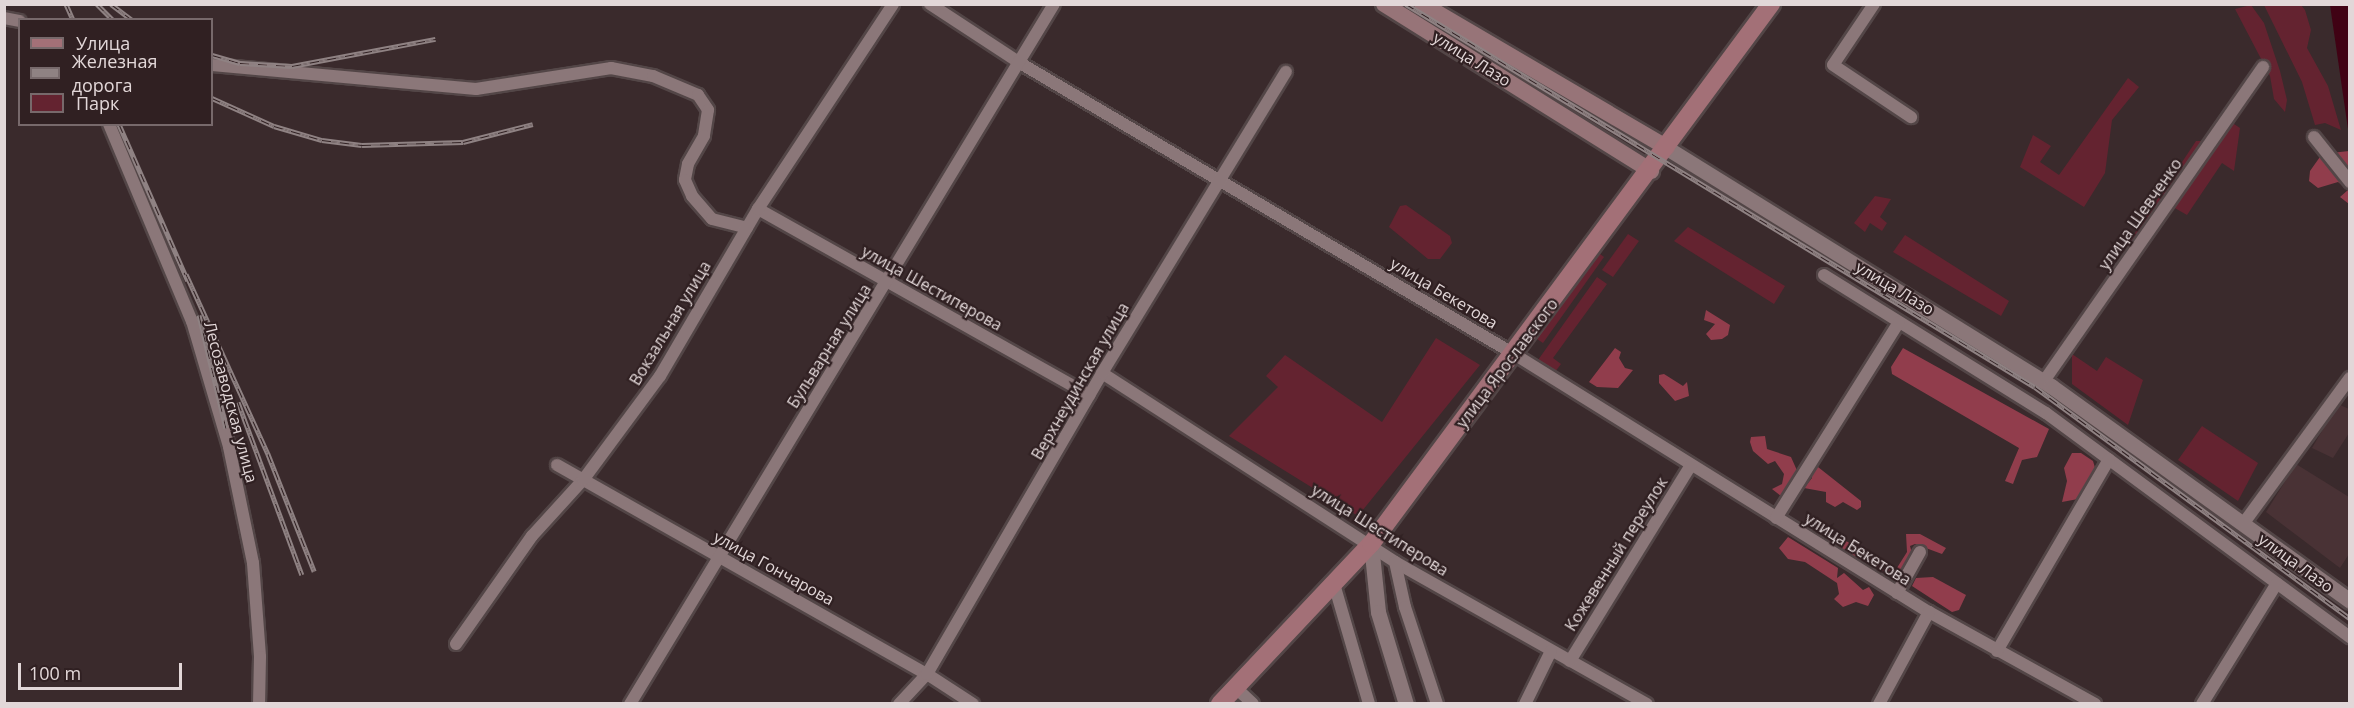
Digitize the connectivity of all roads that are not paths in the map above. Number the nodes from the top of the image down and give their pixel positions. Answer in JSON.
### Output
{"nodes":[{"id":1,"x":893,"y":4,"type":"edge"},
{"id":2,"x":930,"y":4,"type":"edge"},
{"id":3,"x":1054,"y":4,"type":"edge"},
{"id":4,"x":1384,"y":4,"type":"edge"},
{"id":5,"x":1422,"y":4,"type":"edge"},
{"id":6,"x":1771,"y":4,"type":"edge"},
{"id":7,"x":1874,"y":4,"type":"edge"},
{"id":8,"x":1020,"y":63,"type":"junction"},
{"id":9,"x":213,"y":64,"type":"edge"},
{"id":10,"x":2263,"y":66,"type":"dead end"},
{"id":11,"x":1286,"y":72,"type":"dead end"},
{"id":12,"x":1911,"y":117,"type":"dead end"},
{"id":13,"x":110,"y":126,"type":"edge"},
{"id":14,"x":2314,"y":137,"type":"dead end"},
{"id":15,"x":1667,"y":148,"type":"junction"},
{"id":16,"x":1651,"y":171,"type":"junction"},
{"id":17,"x":1220,"y":178,"type":"junction"},
{"id":18,"x":2349,"y":182,"type":"edge"},
{"id":19,"x":758,"y":208,"type":"junction"},
{"id":20,"x":747,"y":228,"type":"junction"},
{"id":21,"x":1824,"y":275,"type":"dead end"},
{"id":22,"x":888,"y":282,"type":"junction"},
{"id":23,"x":1899,"y":322,"type":"junction"},
{"id":24,"x":1514,"y":354,"type":"junction"},
{"id":25,"x":1102,"y":373,"type":"junction"},
{"id":26,"x":2349,"y":378,"type":"edge"},
{"id":27,"x":2043,"y":381,"type":"junction"},
{"id":28,"x":1089,"y":395,"type":"junction"},
{"id":29,"x":2109,"y":459,"type":"junction"},
{"id":30,"x":557,"y":465,"type":"dead end"},
{"id":31,"x":1691,"y":465,"type":"junction"},
{"id":32,"x":583,"y":480,"type":"junction"},
{"id":33,"x":1776,"y":518,"type":"junction"},
{"id":34,"x":2242,"y":524,"type":"junction"},
{"id":35,"x":1371,"y":544,"type":"junction"},
{"id":36,"x":1920,"y":552,"type":"dead end"},
{"id":37,"x":719,"y":556,"type":"junction"},
{"id":38,"x":1395,"y":562,"type":"junction"},
{"id":39,"x":2277,"y":583,"type":"junction"},
{"id":40,"x":1335,"y":584,"type":"junction"},
{"id":41,"x":1897,"y":592,"type":"junction"},
{"id":42,"x":2349,"y":601,"type":"edge"},
{"id":43,"x":1929,"y":612,"type":"junction"},
{"id":44,"x":2349,"y":637,"type":"edge"},
{"id":45,"x":456,"y":644,"type":"dead end"},
{"id":46,"x":1551,"y":651,"type":"junction"},
{"id":47,"x":1997,"y":651,"type":"junction"},
{"id":48,"x":1570,"y":661,"type":"junction"},
{"id":49,"x":927,"y":674,"type":"junction"},
{"id":50,"x":1236,"y":688,"type":"junction"},
{"id":51,"x":259,"y":704,"type":"edge"},
{"id":52,"x":630,"y":704,"type":"edge"},
{"id":53,"x":899,"y":704,"type":"edge"},
{"id":54,"x":973,"y":704,"type":"edge"},
{"id":55,"x":1220,"y":704,"type":"edge"},
{"id":56,"x":1253,"y":704,"type":"edge"},
{"id":57,"x":1369,"y":704,"type":"edge"},
{"id":58,"x":1406,"y":704,"type":"edge"},
{"id":59,"x":1437,"y":704,"type":"edge"},
{"id":60,"x":1525,"y":704,"type":"edge"},
{"id":61,"x":1647,"y":704,"type":"edge"},
{"id":62,"x":1879,"y":704,"type":"edge"},
{"id":63,"x":2095,"y":704,"type":"edge"},
{"id":64,"x":2202,"y":704,"type":"edge"}],
"edges":[{"from":1,"to":19,"type":"street","name":"Вокзальная улица"},
{"from":2,"to":8,"type":"street","name":"улица Бекетова"},
{"from":3,"to":8,"type":"street","name":"Бульварная улица"},
{"from":4,"to":16,"type":"main road","name":"улица Лазо"},
{"from":5,"to":15,"type":"main road","name":"улица Лазо"},
{"from":6,"to":15,"type":"main road","name":"улица Ярославского"},
{"from":7,"to":12,"type":"street"},
{"from":8,"to":17,"type":"street","name":"улица Бекетова"},
{"from":8,"to":22,"type":"street","name":"Бульварная улица"},
{"from":9,"to":20,"type":"street"},
{"from":10,"to":27,"type":"street","name":"улица Шевченко"},
{"from":11,"to":17,"type":"street","name":"Верхнеудинская улица"},
{"from":13,"to":51,"type":"street","name":"Лесозаводская улица"},
{"from":14,"to":18,"type":"street"},
{"from":15,"to":16,"type":"main road","name":"улица Ярославского"},
{"from":15,"to":27,"type":"street","name":"улица Лазо"},
{"from":16,"to":24,"type":"main road","name":"улица Ярославского"},
{"from":17,"to":24,"type":"street","name":"улица Бекетова"},
{"from":17,"to":25,"type":"street","name":"Верхнеудинская улица"},
{"from":19,"to":20,"type":"street","name":"Вокзальная улица"},
{"from":19,"to":22,"type":"street","name":"улица Шестиперова"},
{"from":20,"to":32,"type":"street","name":"Вокзальная улица"},
{"from":21,"to":23,"type":"street"},
{"from":22,"to":28,"type":"street","name":"улица Шестиперова"},
{"from":22,"to":37,"type":"street","name":"Бульварная улица"},
{"from":23,"to":29,"type":"street"},
{"from":23,"to":33,"type":"street"},
{"from":24,"to":31,"type":"street","name":"улица Бекетова"},
{"from":24,"to":35,"type":"main road","name":"улица Ярославского"},
{"from":25,"to":28,"type":"street","name":"Верхнеудинская улица"},
{"from":25,"to":35,"type":"street","name":"улица Шестиперова"},
{"from":26,"to":34,"type":"street"},
{"from":27,"to":34,"type":"street","name":"улица Лазо"},
{"from":28,"to":49,"type":"street","name":"Верхнеудинская улица"},
{"from":29,"to":39,"type":"street"},
{"from":29,"to":47,"type":"street"},
{"from":30,"to":32,"type":"street","name":"улица Гончарова"},
{"from":31,"to":33,"type":"street","name":"улица Бекетова"},
{"from":31,"to":48,"type":"street","name":"Кожевенный переулок"},
{"from":32,"to":37,"type":"street","name":"улица Гончарова"},
{"from":32,"to":45,"type":"street","name":"Вокзальная улица"},
{"from":33,"to":41,"type":"street","name":"улица Бекетова"},
{"from":34,"to":42,"type":"street","name":"улица Лазо"},
{"from":35,"to":38,"type":"street","name":"улица Шестиперова"},
{"from":35,"to":40,"type":"main road","name":"улица Ярославского"},
{"from":35,"to":58,"type":"street"},
{"from":36,"to":41,"type":"street"},
{"from":37,"to":49,"type":"street","name":"улица Гончарова"},
{"from":37,"to":52,"type":"street","name":"Бульварная улица"},
{"from":38,"to":46,"type":"street","name":"улица Шестиперова"},
{"from":38,"to":59,"type":"street"},
{"from":39,"to":44,"type":"street"},
{"from":39,"to":64,"type":"street"},
{"from":40,"to":50,"type":"main road","name":"улица Ярославского"},
{"from":40,"to":57,"type":"street"},
{"from":41,"to":43,"type":"street","name":"улица Бекетова"},
{"from":43,"to":47,"type":"street","name":"улица Бекетова"},
{"from":43,"to":62,"type":"street"},
{"from":46,"to":48,"type":"street","name":"улица Шестиперова"},
{"from":46,"to":60,"type":"street"},
{"from":47,"to":63,"type":"street","name":"улица Бекетова"},
{"from":48,"to":61,"type":"street","name":"улица Шестиперова"},
{"from":49,"to":53,"type":"street","name":"Верхнеудинская улица"},
{"from":49,"to":54,"type":"street","name":"улица Гончарова"},
{"from":50,"to":55,"type":"main road","name":"улица Ярославского"},
{"from":50,"to":56,"type":"street"}]}
